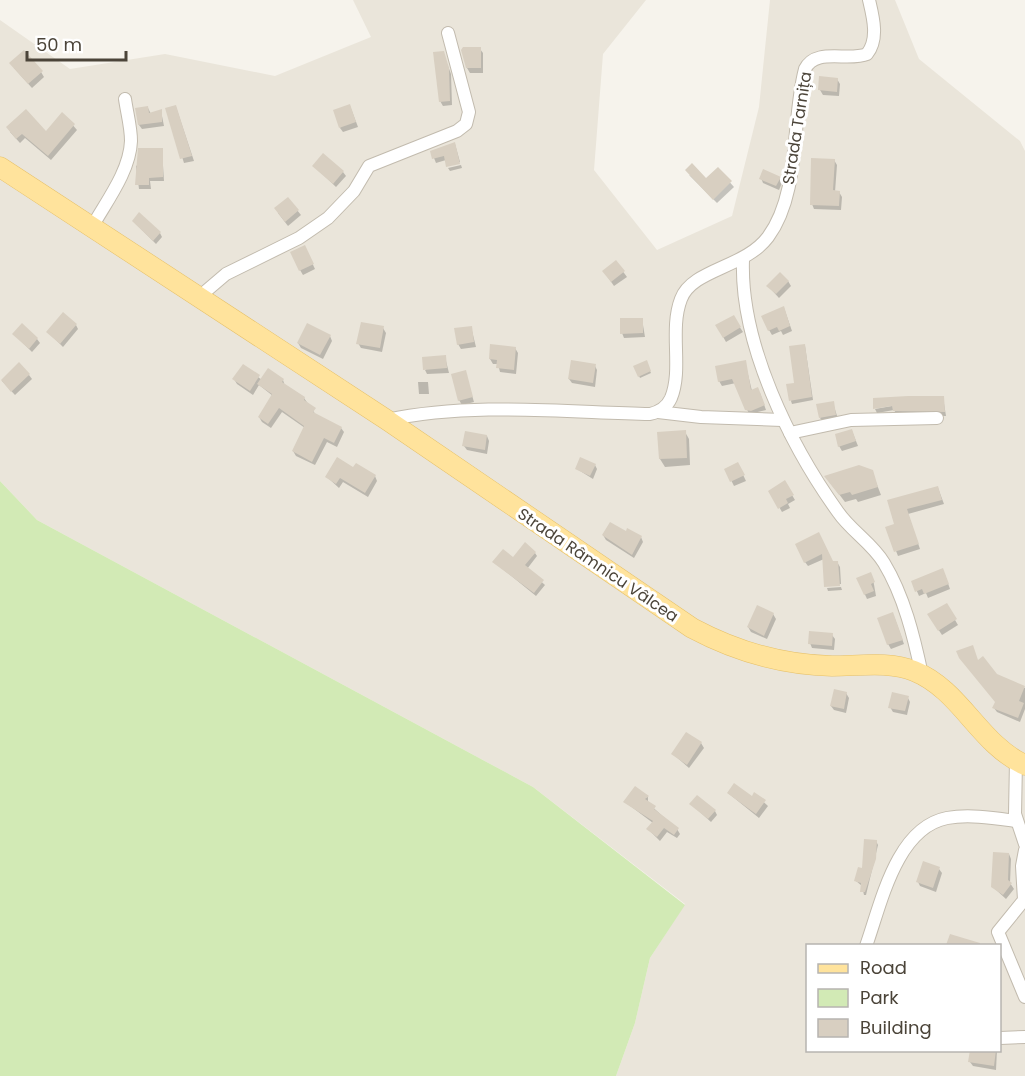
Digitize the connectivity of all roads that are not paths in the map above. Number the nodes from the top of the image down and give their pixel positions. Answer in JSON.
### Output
{"nodes":[{"id":1,"x":869,"y":0,"type":"edge"},
{"id":2,"x":448,"y":33,"type":"dead end"},
{"id":3,"x":125,"y":99,"type":"dead end"},
{"id":4,"x":0,"y":167,"type":"edge"},
{"id":5,"x":92,"y":227,"type":"junction"},
{"id":6,"x":744,"y":260,"type":"junction"},
{"id":7,"x":199,"y":297,"type":"junction"},
{"id":8,"x":658,"y":412,"type":"junction"},
{"id":9,"x":937,"y":418,"type":"dead end"},
{"id":10,"x":387,"y":420,"type":"junction"},
{"id":11,"x":782,"y":420,"type":"junction"},
{"id":12,"x":790,"y":433,"type":"junction"},
{"id":13,"x":922,"y":675,"type":"junction"},
{"id":14,"x":1020,"y":763,"type":"edge"},
{"id":15,"x":1016,"y":821,"type":"junction"},
{"id":16,"x":1025,"y":844,"type":"edge"},
{"id":17,"x":1025,"y":850,"type":"edge"},
{"id":18,"x":866,"y":944,"type":"edge"},
{"id":19,"x":1025,"y":997,"type":"edge"},
{"id":20,"x":1025,"y":1037,"type":"edge"},
{"id":21,"x":1001,"y":1038,"type":"edge"}],
"edges":[{"from":1,"to":6,"type":"street","name":"Strada Tarnița"},
{"from":2,"to":7,"type":"street"},
{"from":3,"to":5,"type":"street"},
{"from":4,"to":5,"type":"main road","name":"Strada Râmnicu Vâlcea"},
{"from":5,"to":7,"type":"main road","name":"Strada Râmnicu Vâlcea"},
{"from":6,"to":8,"type":"street","name":"Strada Tarnița"},
{"from":6,"to":11,"type":"street"},
{"from":7,"to":10,"type":"main road","name":"Strada Râmnicu Vâlcea"},
{"from":8,"to":10,"type":"street"},
{"from":8,"to":11,"type":"street"},
{"from":9,"to":12,"type":"street"},
{"from":10,"to":13,"type":"main road","name":"Strada Râmnicu Vâlcea"},
{"from":11,"to":12,"type":"street"},
{"from":12,"to":13,"type":"street"},
{"from":13,"to":14,"type":"main road","name":"Strada Râmnicu Vâlcea"},
{"from":14,"to":15,"type":"street","name":"Strada Râmnicu Vâlcea"},
{"from":15,"to":16,"type":"street","name":"Strada Râmnicu Vâlcea"},
{"from":15,"to":18,"type":"street"},
{"from":17,"to":19,"type":"street"},
{"from":20,"to":21,"type":"street"}]}
